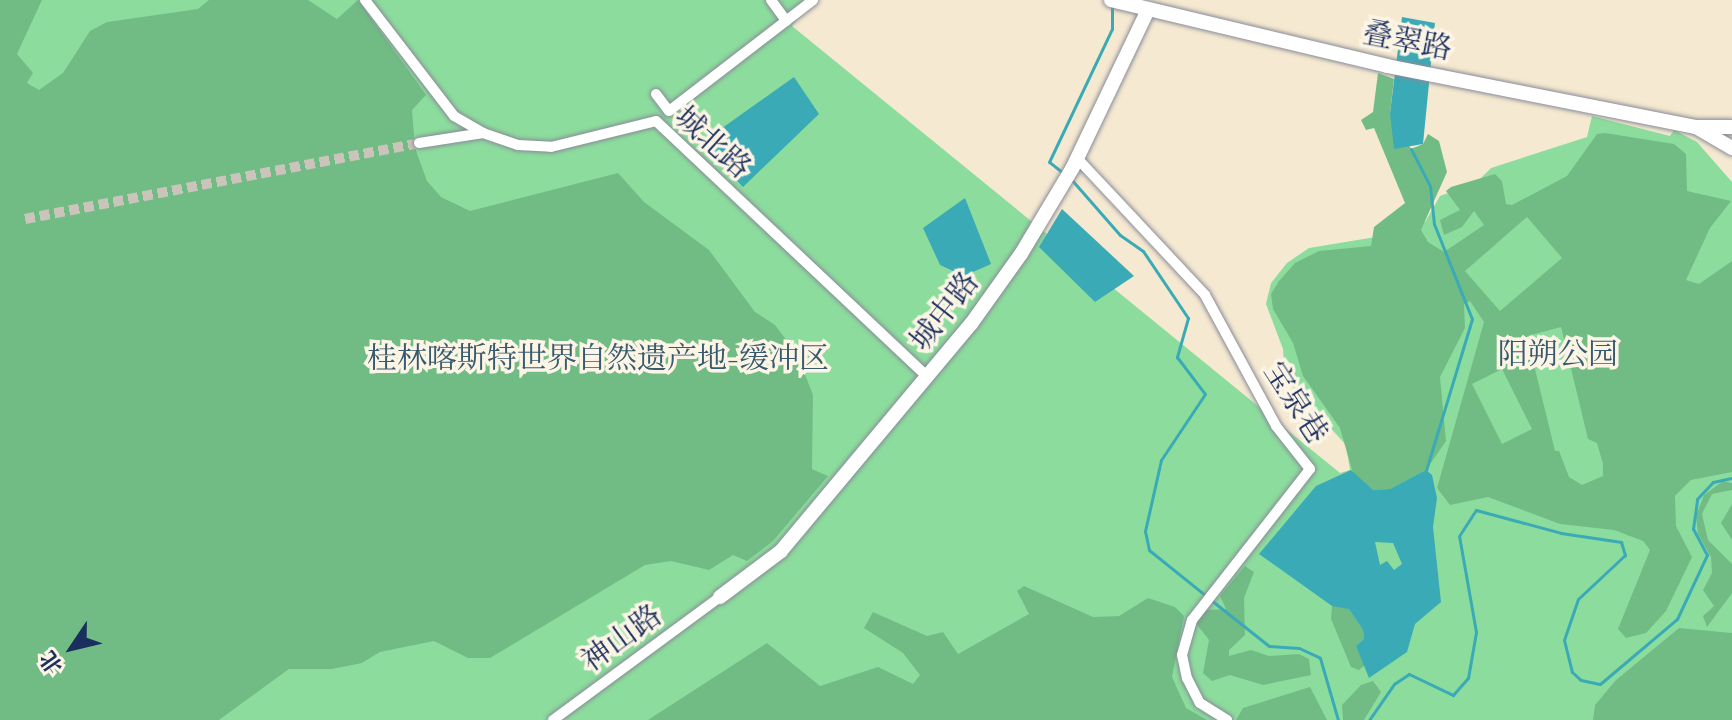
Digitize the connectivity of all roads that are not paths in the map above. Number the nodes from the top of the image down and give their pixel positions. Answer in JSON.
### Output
{"nodes":[{"id":1,"x":365,"y":0,"type":"edge"},
{"id":2,"x":771,"y":0,"type":"edge"},
{"id":3,"x":813,"y":0,"type":"edge"},
{"id":4,"x":1111,"y":0,"type":"edge"},
{"id":5,"x":1147,"y":12,"type":"junction"},
{"id":6,"x":786,"y":21,"type":"junction"},
{"id":7,"x":656,"y":94,"type":"dead end"},
{"id":8,"x":669,"y":111,"type":"junction"},
{"id":9,"x":656,"y":121,"type":"junction"},
{"id":10,"x":1695,"y":127,"type":"junction"},
{"id":11,"x":1732,"y":127,"type":"edge"},
{"id":12,"x":483,"y":133,"type":"junction"},
{"id":13,"x":419,"y":143,"type":"tunnel mouth"},
{"id":14,"x":1732,"y":148,"type":"edge"},
{"id":15,"x":1075,"y":162,"type":"junction"},
{"id":16,"x":928,"y":377,"type":"junction"},
{"id":17,"x":720,"y":597,"type":"joint"},
{"id":18,"x":553,"y":720,"type":"edge"},
{"id":19,"x":1227,"y":720,"type":"edge"}],
"edges":[{"from":1,"to":12,"type":"street","name":"城北路"},
{"from":2,"to":6,"type":"street"},
{"from":3,"to":6,"type":"street"},
{"from":3,"to":8,"type":"street"},
{"from":4,"to":5,"type":"street","name":"叠翠路"},
{"from":5,"to":10,"type":"street","name":"叠翠路"},
{"from":5,"to":15,"type":"street","name":"城中路"},
{"from":6,"to":8,"type":"street"},
{"from":7,"to":8,"type":"street"},
{"from":8,"to":9,"type":"street"},
{"from":9,"to":12,"type":"street","name":"城北路"},
{"from":9,"to":16,"type":"street","name":"城北路"},
{"from":10,"to":11,"type":"street"},
{"from":10,"to":14,"type":"street"},
{"from":12,"to":13,"type":"street"},
{"from":15,"to":16,"type":"street","name":"城中路"},
{"from":15,"to":19,"type":"street","name":"宝泉巷"},
{"from":16,"to":17,"type":"street","name":"城中路"},
{"from":17,"to":18,"type":"street","name":"神山路"}]}
